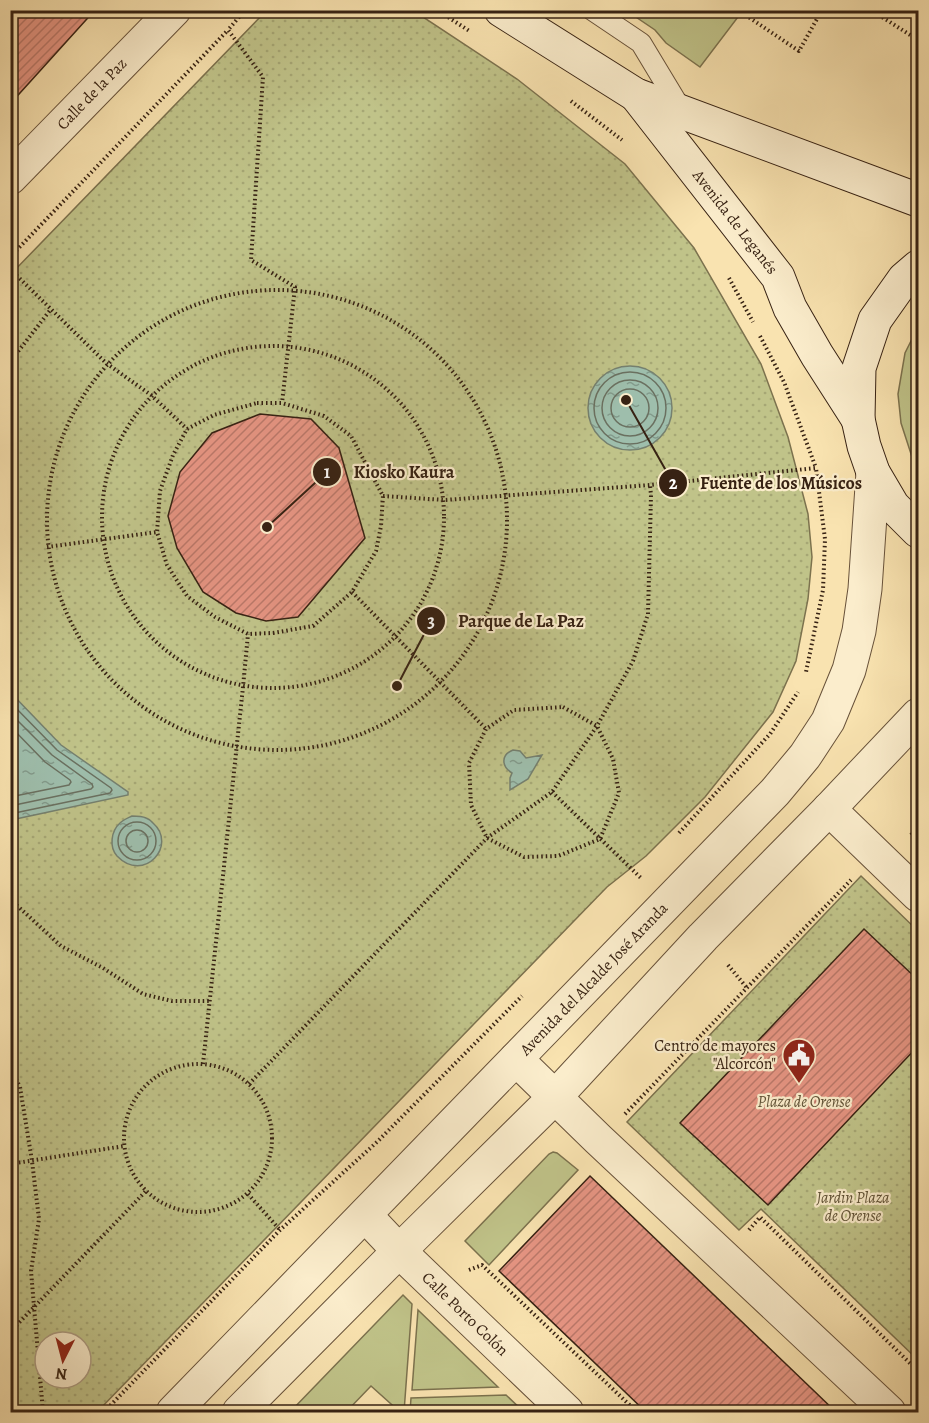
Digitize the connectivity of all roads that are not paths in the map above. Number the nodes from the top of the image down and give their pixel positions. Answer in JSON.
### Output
{"nodes":[{"id":1,"x":174,"y":10,"type":"edge"},
{"id":2,"x":501,"y":10,"type":"edge"},
{"id":3,"x":592,"y":10,"type":"edge"},
{"id":4,"x":636,"y":95,"type":"junction"},
{"id":5,"x":683,"y":113,"type":"junction"},
{"id":6,"x":10,"y":178,"type":"edge"},
{"id":7,"x":918,"y":200,"type":"edge"},
{"id":8,"x":918,"y":267,"type":"edge"},
{"id":9,"x":858,"y":419,"type":"junction"},
{"id":10,"x":873,"y":472,"type":"junction"},
{"id":11,"x":918,"y":531,"type":"edge"},
{"id":12,"x":918,"y":715,"type":"edge"},
{"id":13,"x":829,"y":809,"type":"junction"},
{"id":14,"x":918,"y":895,"type":"edge"},
{"id":15,"x":516,"y":1059,"type":"junction"},
{"id":16,"x":555,"y":1097,"type":"junction"},
{"id":17,"x":365,"y":1215,"type":"junction"},
{"id":18,"x":409,"y":1260,"type":"junction"},
{"id":19,"x":173,"y":1413,"type":"edge"},
{"id":20,"x":239,"y":1413,"type":"edge"},
{"id":21,"x":567,"y":1413,"type":"edge"},
{"id":22,"x":889,"y":1413,"type":"edge"}],
"edges":[{"from":1,"to":6,"type":"street","name":"Calle de la Paz"},
{"from":2,"to":4,"type":"street","name":"Avenida de Leganés"},
{"from":3,"to":5,"type":"lane"},
{"from":4,"to":5,"type":"street","name":"Avenida de Leganés"},
{"from":4,"to":9,"type":"street","name":"Avenida de Leganés"},
{"from":5,"to":7,"type":"street","name":"Avenida de Leganés"},
{"from":8,"to":9,"type":"street"},
{"from":9,"to":10,"type":"street"},
{"from":10,"to":11,"type":"street"},
{"from":10,"to":15,"type":"street","name":"Avenida del Alcalde José Aranda"},
{"from":12,"to":13,"type":"street"},
{"from":13,"to":14,"type":"street"},
{"from":13,"to":16,"type":"street"},
{"from":15,"to":16,"type":"street"},
{"from":15,"to":17,"type":"street","name":"Avenida del Alcalde José Aranda"},
{"from":16,"to":18,"type":"street"},
{"from":16,"to":22,"type":"street"},
{"from":17,"to":18,"type":"street","name":"Calle Porto Colón"},
{"from":17,"to":19,"type":"street","name":"Avenida del Alcalde José Aranda"},
{"from":18,"to":20,"type":"street"},
{"from":18,"to":21,"type":"street","name":"Calle Porto Colón"}]}
